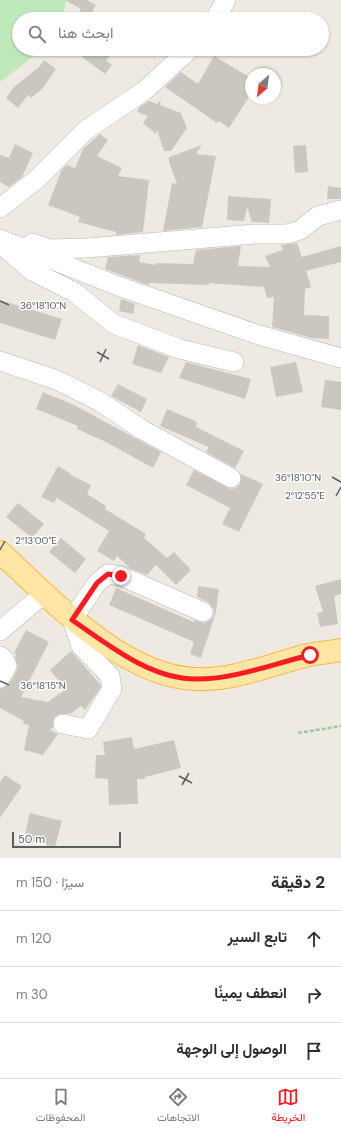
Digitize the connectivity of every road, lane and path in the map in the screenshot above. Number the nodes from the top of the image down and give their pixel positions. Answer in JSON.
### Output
{"nodes":[{"id":1,"x":226,"y":0,"type":"edge"},
{"id":2,"x":219,"y":12,"type":"edge"},
{"id":3,"x":182,"y":56,"type":"edge"},
{"id":4,"x":0,"y":208,"type":"edge"},
{"id":5,"x":341,"y":210,"type":"edge"},
{"id":6,"x":0,"y":232,"type":"edge"},
{"id":7,"x":0,"y":238,"type":"edge"},
{"id":8,"x":0,"y":242,"type":"edge"},
{"id":9,"x":341,"y":358,"type":"edge"},
{"id":10,"x":0,"y":361,"type":"edge"},
{"id":11,"x":234,"y":362,"type":"dead end"},
{"id":12,"x":230,"y":478,"type":"dead end"},
{"id":13,"x":0,"y":552,"type":"edge"},
{"id":14,"x":45,"y":593,"type":"junction"},
{"id":15,"x":203,"y":612,"type":"dead end"},
{"id":16,"x":72,"y":620,"type":"junction"},
{"id":17,"x":0,"y":631,"type":"edge"},
{"id":18,"x":341,"y":650,"type":"edge"},
{"id":19,"x":0,"y":656,"type":"edge"},
{"id":20,"x":0,"y":678,"type":"edge"},
{"id":21,"x":63,"y":724,"type":"dead end"},
{"id":22,"x":341,"y":726,"type":"edge"},
{"id":23,"x":298,"y":733,"type":"dead end"}],
"edges":[{"from":1,"to":2,"type":"street"},
{"from":3,"to":4,"type":"street"},
{"from":5,"to":6,"type":"street"},
{"from":7,"to":9,"type":"street"},
{"from":8,"to":11,"type":"street"},
{"from":10,"to":12,"type":"street"},
{"from":13,"to":14,"type":"main road"},
{"from":14,"to":16,"type":"main road"},
{"from":14,"to":17,"type":"street"},
{"from":15,"to":16,"type":"street"},
{"from":16,"to":18,"type":"main road"},
{"from":16,"to":21,"type":"street"},
{"from":19,"to":20,"type":"street"},
{"from":22,"to":23,"type":"path"}]}
